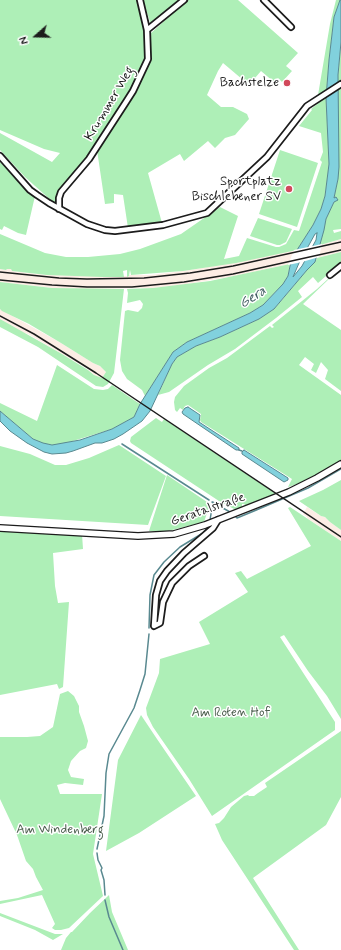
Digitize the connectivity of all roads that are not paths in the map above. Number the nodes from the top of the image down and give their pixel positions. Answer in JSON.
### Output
{"nodes":[{"id":1,"x":140,"y":0,"type":"edge"},
{"id":2,"x":184,"y":0,"type":"edge"},
{"id":3,"x":264,"y":0,"type":"edge"},
{"id":4,"x":290,"y":27,"type":"dead end"},
{"id":5,"x":147,"y":30,"type":"junction"},
{"id":6,"x":341,"y":84,"type":"edge"},
{"id":7,"x":0,"y":156,"type":"edge"},
{"id":8,"x":59,"y":209,"type":"junction"},
{"id":9,"x":341,"y":266,"type":"edge"},
{"id":10,"x":330,"y":276,"type":"dead end"},
{"id":11,"x":341,"y":464,"type":"edge"},
{"id":12,"x":218,"y":520,"type":"junction"},
{"id":13,"x":0,"y":528,"type":"edge"},
{"id":14,"x":204,"y":556,"type":"dead end"}],
"edges":[{"from":1,"to":5,"type":"street","name":"Krummer Weg"},
{"from":2,"to":5,"type":"street"},
{"from":3,"to":4,"type":"street"},
{"from":5,"to":8,"type":"street","name":"Krummer Weg"},
{"from":6,"to":8,"type":"street"},
{"from":7,"to":8,"type":"street"},
{"from":9,"to":10,"type":"street"},
{"from":11,"to":12,"type":"street","name":"Geratalstraße"},
{"from":12,"to":13,"type":"street","name":"Geratalstraße"},
{"from":12,"to":14,"type":"street"}]}
